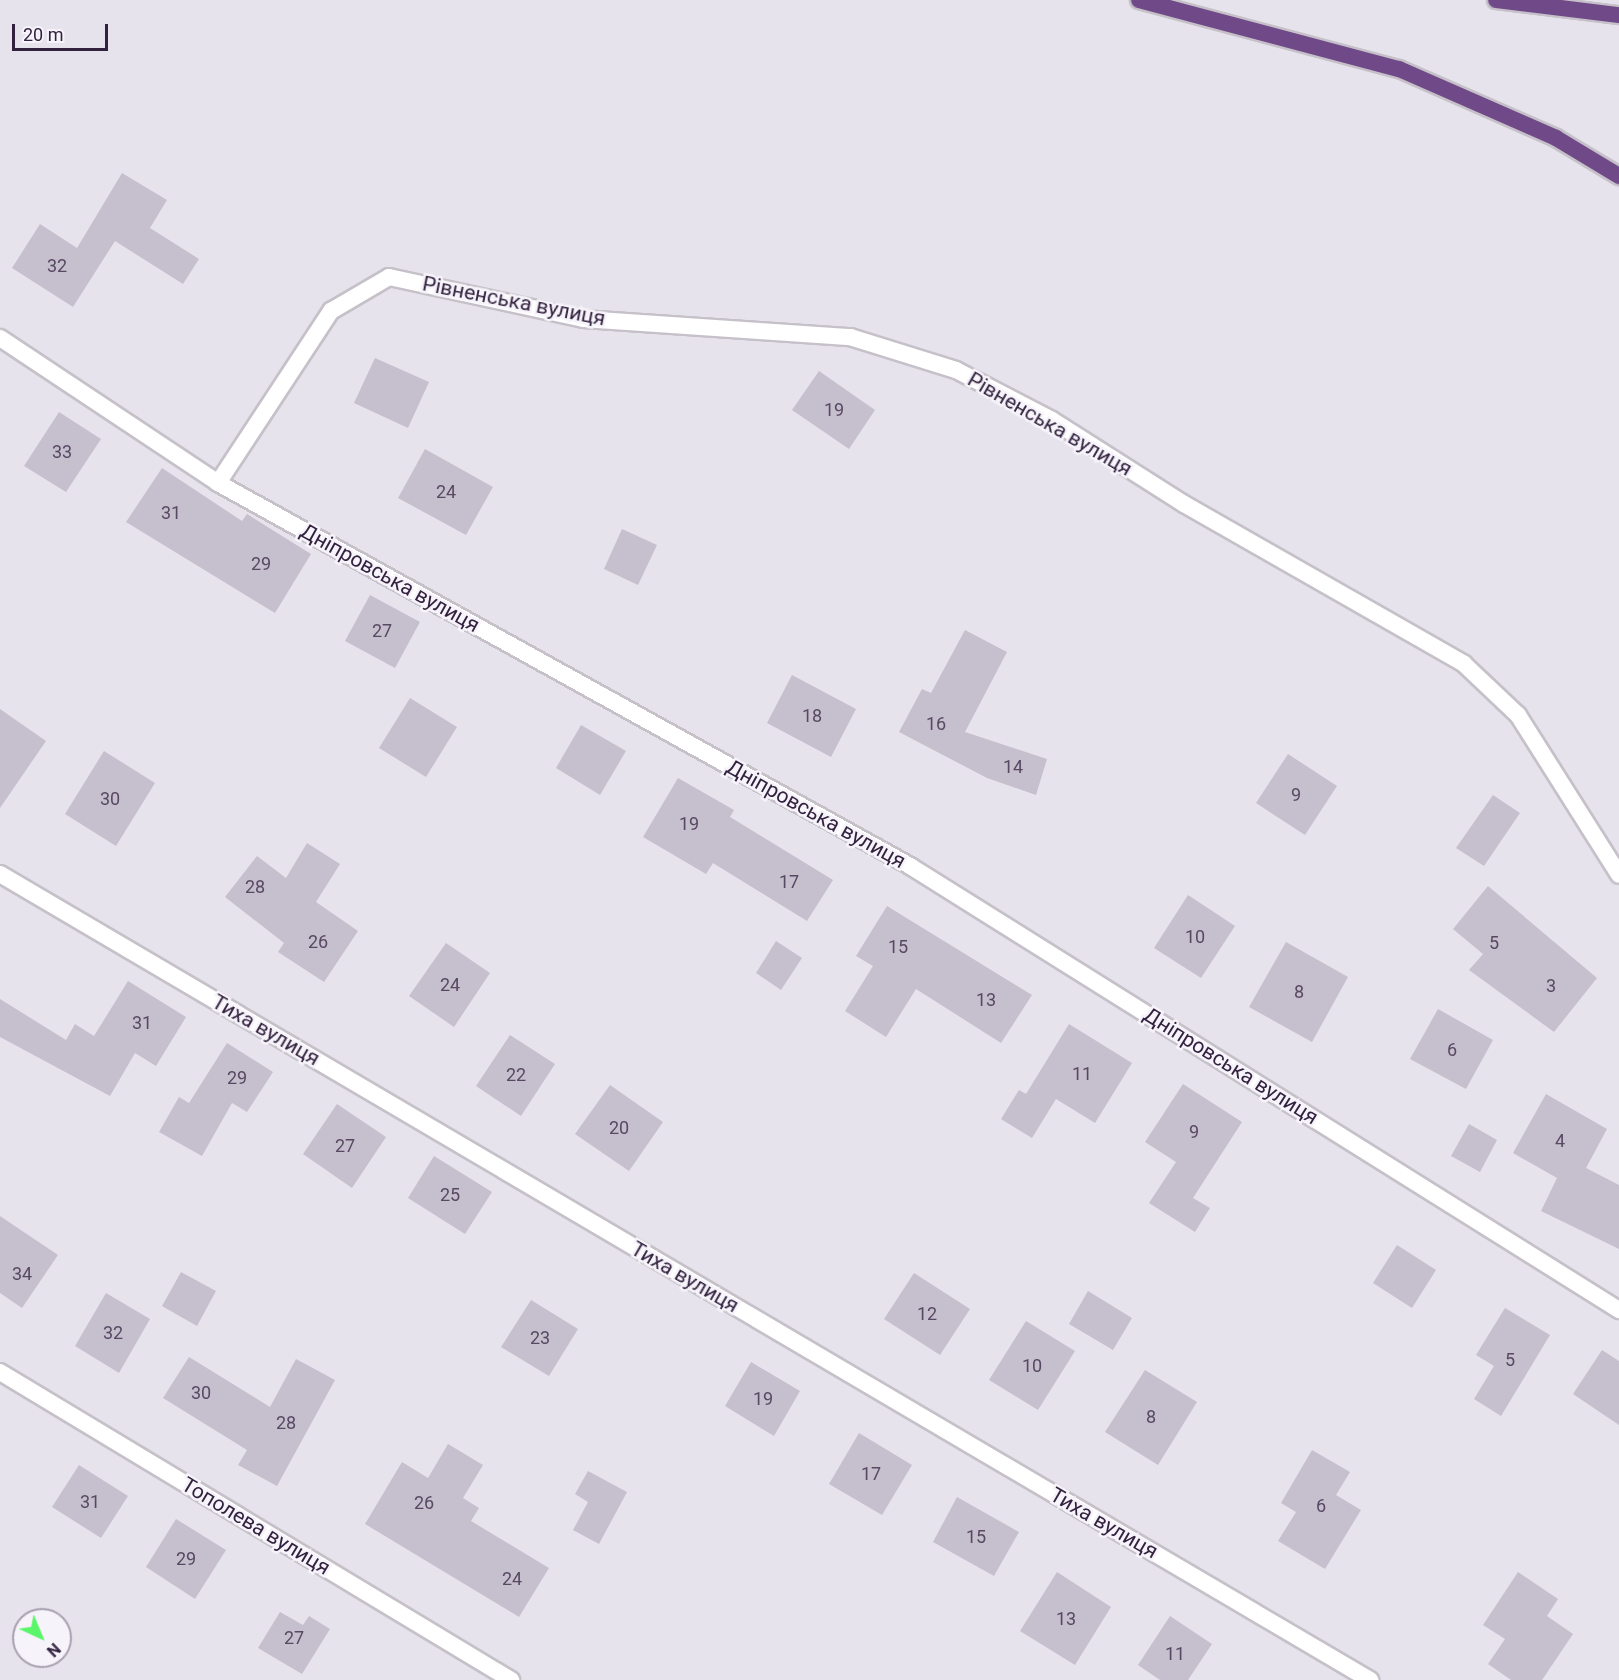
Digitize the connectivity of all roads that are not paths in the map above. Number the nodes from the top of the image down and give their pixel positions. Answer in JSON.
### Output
{"nodes":[{"id":1,"x":1139,"y":0,"type":"edge"},
{"id":2,"x":1496,"y":0,"type":"edge"},
{"id":3,"x":1619,"y":15,"type":"edge"},
{"id":4,"x":1619,"y":176,"type":"edge"},
{"id":5,"x":0,"y":338,"type":"edge"},
{"id":6,"x":218,"y":483,"type":"junction"},
{"id":7,"x":0,"y":874,"type":"edge"},
{"id":8,"x":1619,"y":875,"type":"edge"},
{"id":9,"x":1619,"y":1310,"type":"edge"},
{"id":10,"x":0,"y":1372,"type":"edge"},
{"id":11,"x":512,"y":1680,"type":"edge"},
{"id":12,"x":1370,"y":1680,"type":"edge"}],
"edges":[{"from":1,"to":4,"type":"highway"},
{"from":2,"to":3,"type":"highway"},
{"from":5,"to":6,"type":"street","name":"Дніпровська вулиця"},
{"from":6,"to":8,"type":"street","name":"Рівненська вулиця"},
{"from":6,"to":9,"type":"street","name":"Дніпровська вулиця"},
{"from":7,"to":12,"type":"street","name":"Тиха вулиця"},
{"from":10,"to":11,"type":"street","name":"Тополева вулиця"}]}
